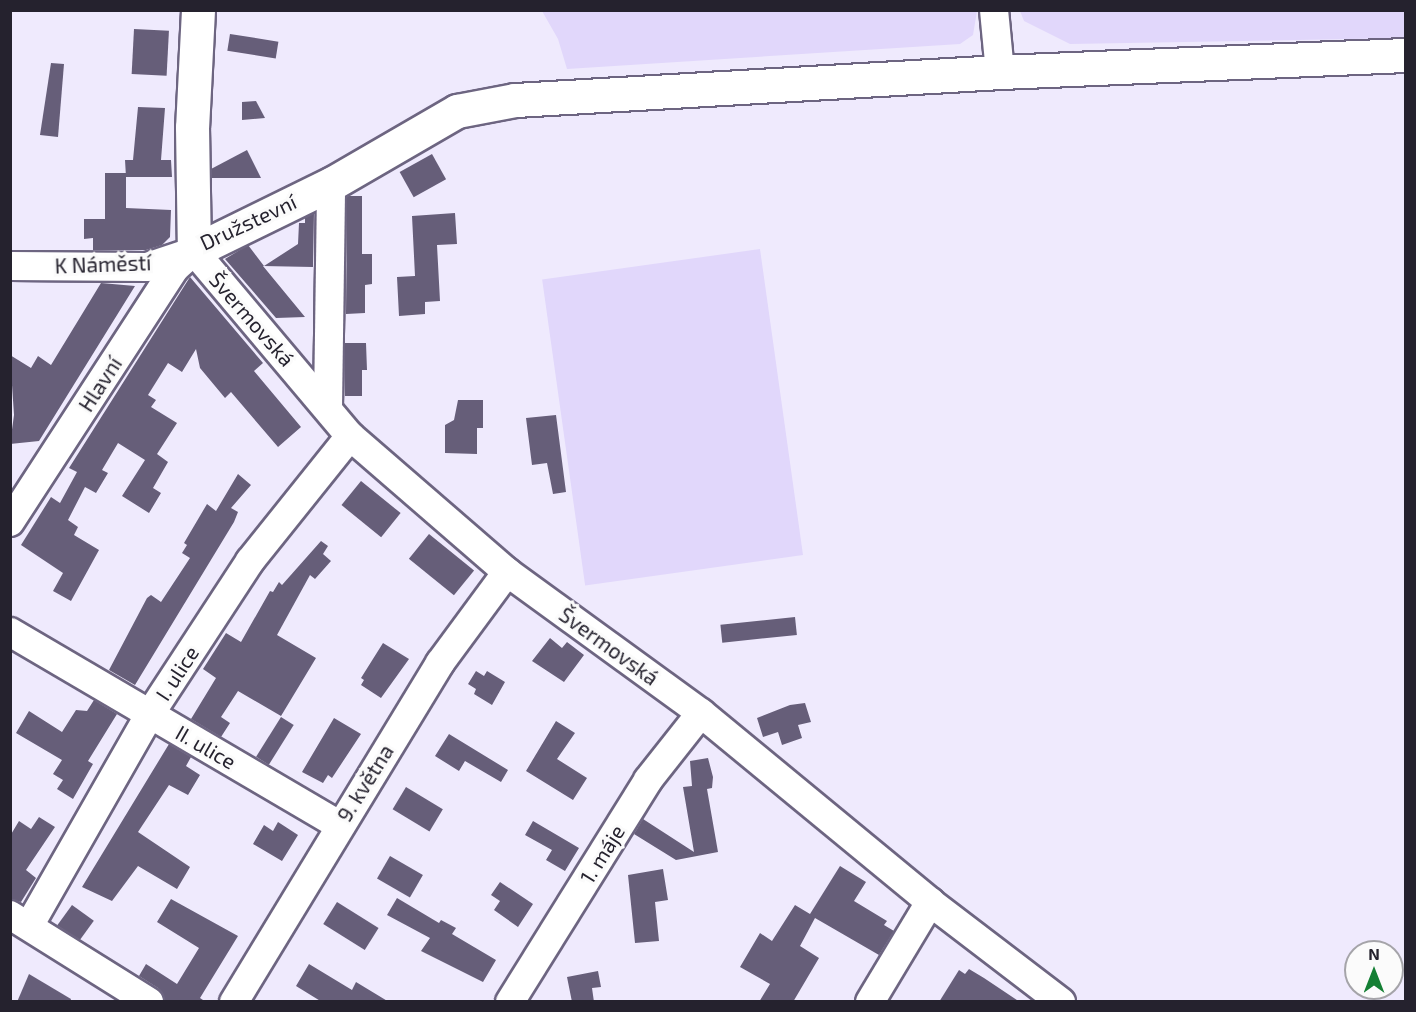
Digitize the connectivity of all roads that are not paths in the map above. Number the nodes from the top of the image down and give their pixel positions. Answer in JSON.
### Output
{"nodes":[{"id":1,"x":198,"y":10,"type":"edge"},
{"id":2,"x":994,"y":10,"type":"edge"},
{"id":3,"x":1406,"y":55,"type":"edge"},
{"id":4,"x":1000,"y":72,"type":"junction"},
{"id":5,"x":331,"y":183,"type":"junction"},
{"id":6,"x":194,"y":251,"type":"junction"},
{"id":7,"x":10,"y":266,"type":"edge"},
{"id":8,"x":328,"y":407,"type":"junction"},
{"id":9,"x":350,"y":436,"type":"junction"},
{"id":10,"x":10,"y":522,"type":"edge"},
{"id":11,"x":507,"y":572,"type":"junction"},
{"id":12,"x":10,"y":632,"type":"edge"},
{"id":13,"x":701,"y":713,"type":"junction"},
{"id":14,"x":150,"y":714,"type":"junction"},
{"id":15,"x":339,"y":825,"type":"junction"},
{"id":16,"x":930,"y":902,"type":"junction"},
{"id":17,"x":20,"y":921,"type":"edge"},
{"id":18,"x":149,"y":1002,"type":"edge"},
{"id":19,"x":234,"y":1002,"type":"edge"},
{"id":20,"x":510,"y":1002,"type":"edge"},
{"id":21,"x":870,"y":1002,"type":"edge"},
{"id":22,"x":1061,"y":1002,"type":"edge"}],
"edges":[{"from":1,"to":6,"type":"main road","name":"Družstevní"},
{"from":2,"to":4,"type":"street"},
{"from":3,"to":4,"type":"main road","name":"Družstevní"},
{"from":4,"to":5,"type":"main road","name":"Družstevní"},
{"from":5,"to":6,"type":"main road","name":"Družstevní"},
{"from":5,"to":8,"type":"street"},
{"from":6,"to":7,"type":"street","name":"K Náměstí"},
{"from":6,"to":8,"type":"street","name":"Švermovská"},
{"from":6,"to":10,"type":"street","name":"Hlavní"},
{"from":8,"to":9,"type":"street","name":"Švermovská"},
{"from":9,"to":11,"type":"street","name":"Švermovská"},
{"from":9,"to":14,"type":"street","name":"I. ulice"},
{"from":11,"to":13,"type":"street","name":"Švermovská"},
{"from":11,"to":15,"type":"street","name":"9. května"},
{"from":12,"to":14,"type":"street","name":"II. ulice"},
{"from":13,"to":16,"type":"street","name":"Švermovská"},
{"from":13,"to":20,"type":"street","name":"1. máje"},
{"from":14,"to":15,"type":"street","name":"II. ulice"},
{"from":14,"to":17,"type":"street","name":"I. ulice"},
{"from":15,"to":19,"type":"street","name":"9. května"},
{"from":16,"to":21,"type":"street"},
{"from":16,"to":22,"type":"street","name":"Švermovská"},
{"from":17,"to":18,"type":"street"}]}
